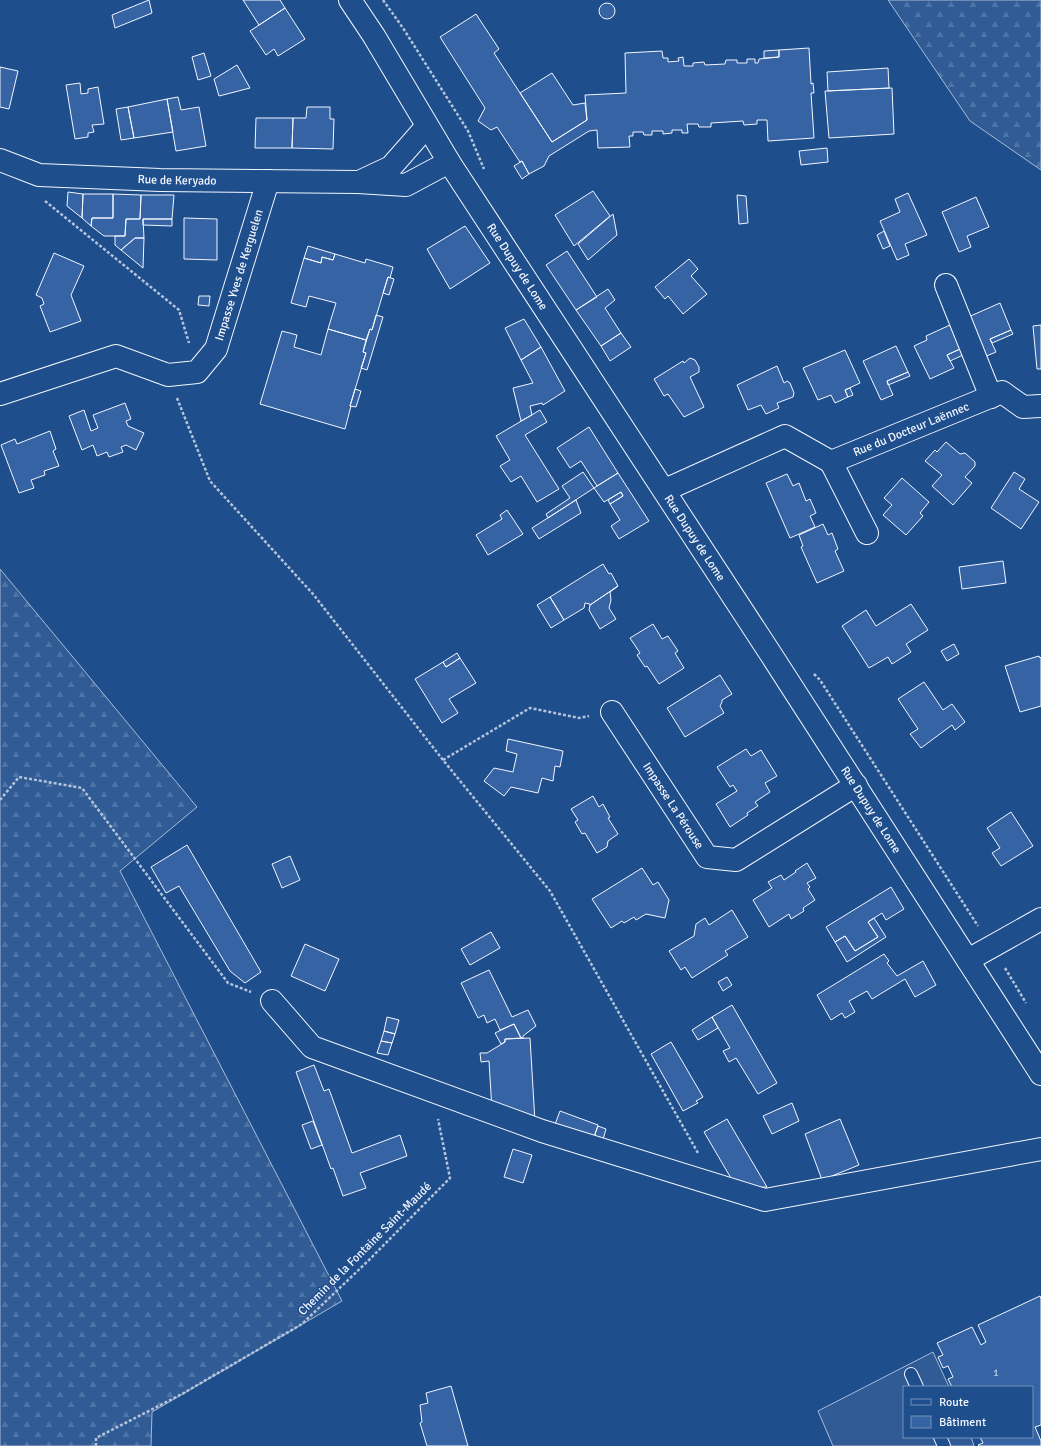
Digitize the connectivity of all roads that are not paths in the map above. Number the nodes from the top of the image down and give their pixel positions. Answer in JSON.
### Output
{"nodes":[{"id":1,"x":350,"y":0,"type":"edge"},
{"id":2,"x":427,"y":126,"type":"junction"},
{"id":3,"x":0,"y":160,"type":"edge"},
{"id":4,"x":449,"y":162,"type":"junction"},
{"id":5,"x":268,"y":181,"type":"junction"},
{"id":6,"x":358,"y":182,"type":"junction"},
{"id":7,"x":946,"y":285,"type":"dead end"},
{"id":8,"x":0,"y":394,"type":"edge"},
{"id":9,"x":991,"y":396,"type":"junction"},
{"id":10,"x":1041,"y":406,"type":"edge"},
{"id":11,"x":831,"y":462,"type":"junction"},
{"id":12,"x":665,"y":490,"type":"junction"},
{"id":13,"x":867,"y":533,"type":"dead end"},
{"id":14,"x":612,"y":712,"type":"road end"},
{"id":15,"x":856,"y":785,"type":"junction"},
{"id":16,"x":1041,"y":919,"type":"edge"},
{"id":17,"x":968,"y":960,"type":"junction"},
{"id":18,"x":272,"y":1001,"type":"road end"},
{"id":19,"x":1041,"y":1074,"type":"edge"},
{"id":20,"x":1041,"y":1149,"type":"edge"},
{"id":21,"x":911,"y":1374,"type":"dead end"},
{"id":22,"x":917,"y":1386,"type":"edge"}],
"edges":[{"from":1,"to":2,"type":"street","name":"Rue Dupuy de Lome"},
{"from":2,"to":4,"type":"street","name":"Rue Dupuy de Lome"},
{"from":2,"to":6,"type":"street","name":"Rue de Keryado"},
{"from":3,"to":5,"type":"street","name":"Rue de Keryado"},
{"from":4,"to":6,"type":"street","name":"Rue de Keryado"},
{"from":4,"to":12,"type":"street","name":"Rue Dupuy de Lome"},
{"from":5,"to":6,"type":"street","name":"Rue de Keryado"},
{"from":5,"to":8,"type":"street","name":"Impasse Yves de Kerguelen"},
{"from":7,"to":9,"type":"street"},
{"from":9,"to":10,"type":"street","name":"Rue du Docteur Laënnec"},
{"from":9,"to":11,"type":"street","name":"Rue du Docteur Laënnec"},
{"from":11,"to":12,"type":"street"},
{"from":11,"to":13,"type":"street"},
{"from":12,"to":15,"type":"street","name":"Rue Dupuy de Lome"},
{"from":14,"to":15,"type":"street","name":"Impasse La Pérouse"},
{"from":15,"to":17,"type":"street","name":"Rue Dupuy de Lome"},
{"from":16,"to":17,"type":"street"},
{"from":17,"to":19,"type":"street","name":"Rue Dupuy de Lome"},
{"from":18,"to":20,"type":"street"},
{"from":21,"to":22,"type":"lane"}]}
